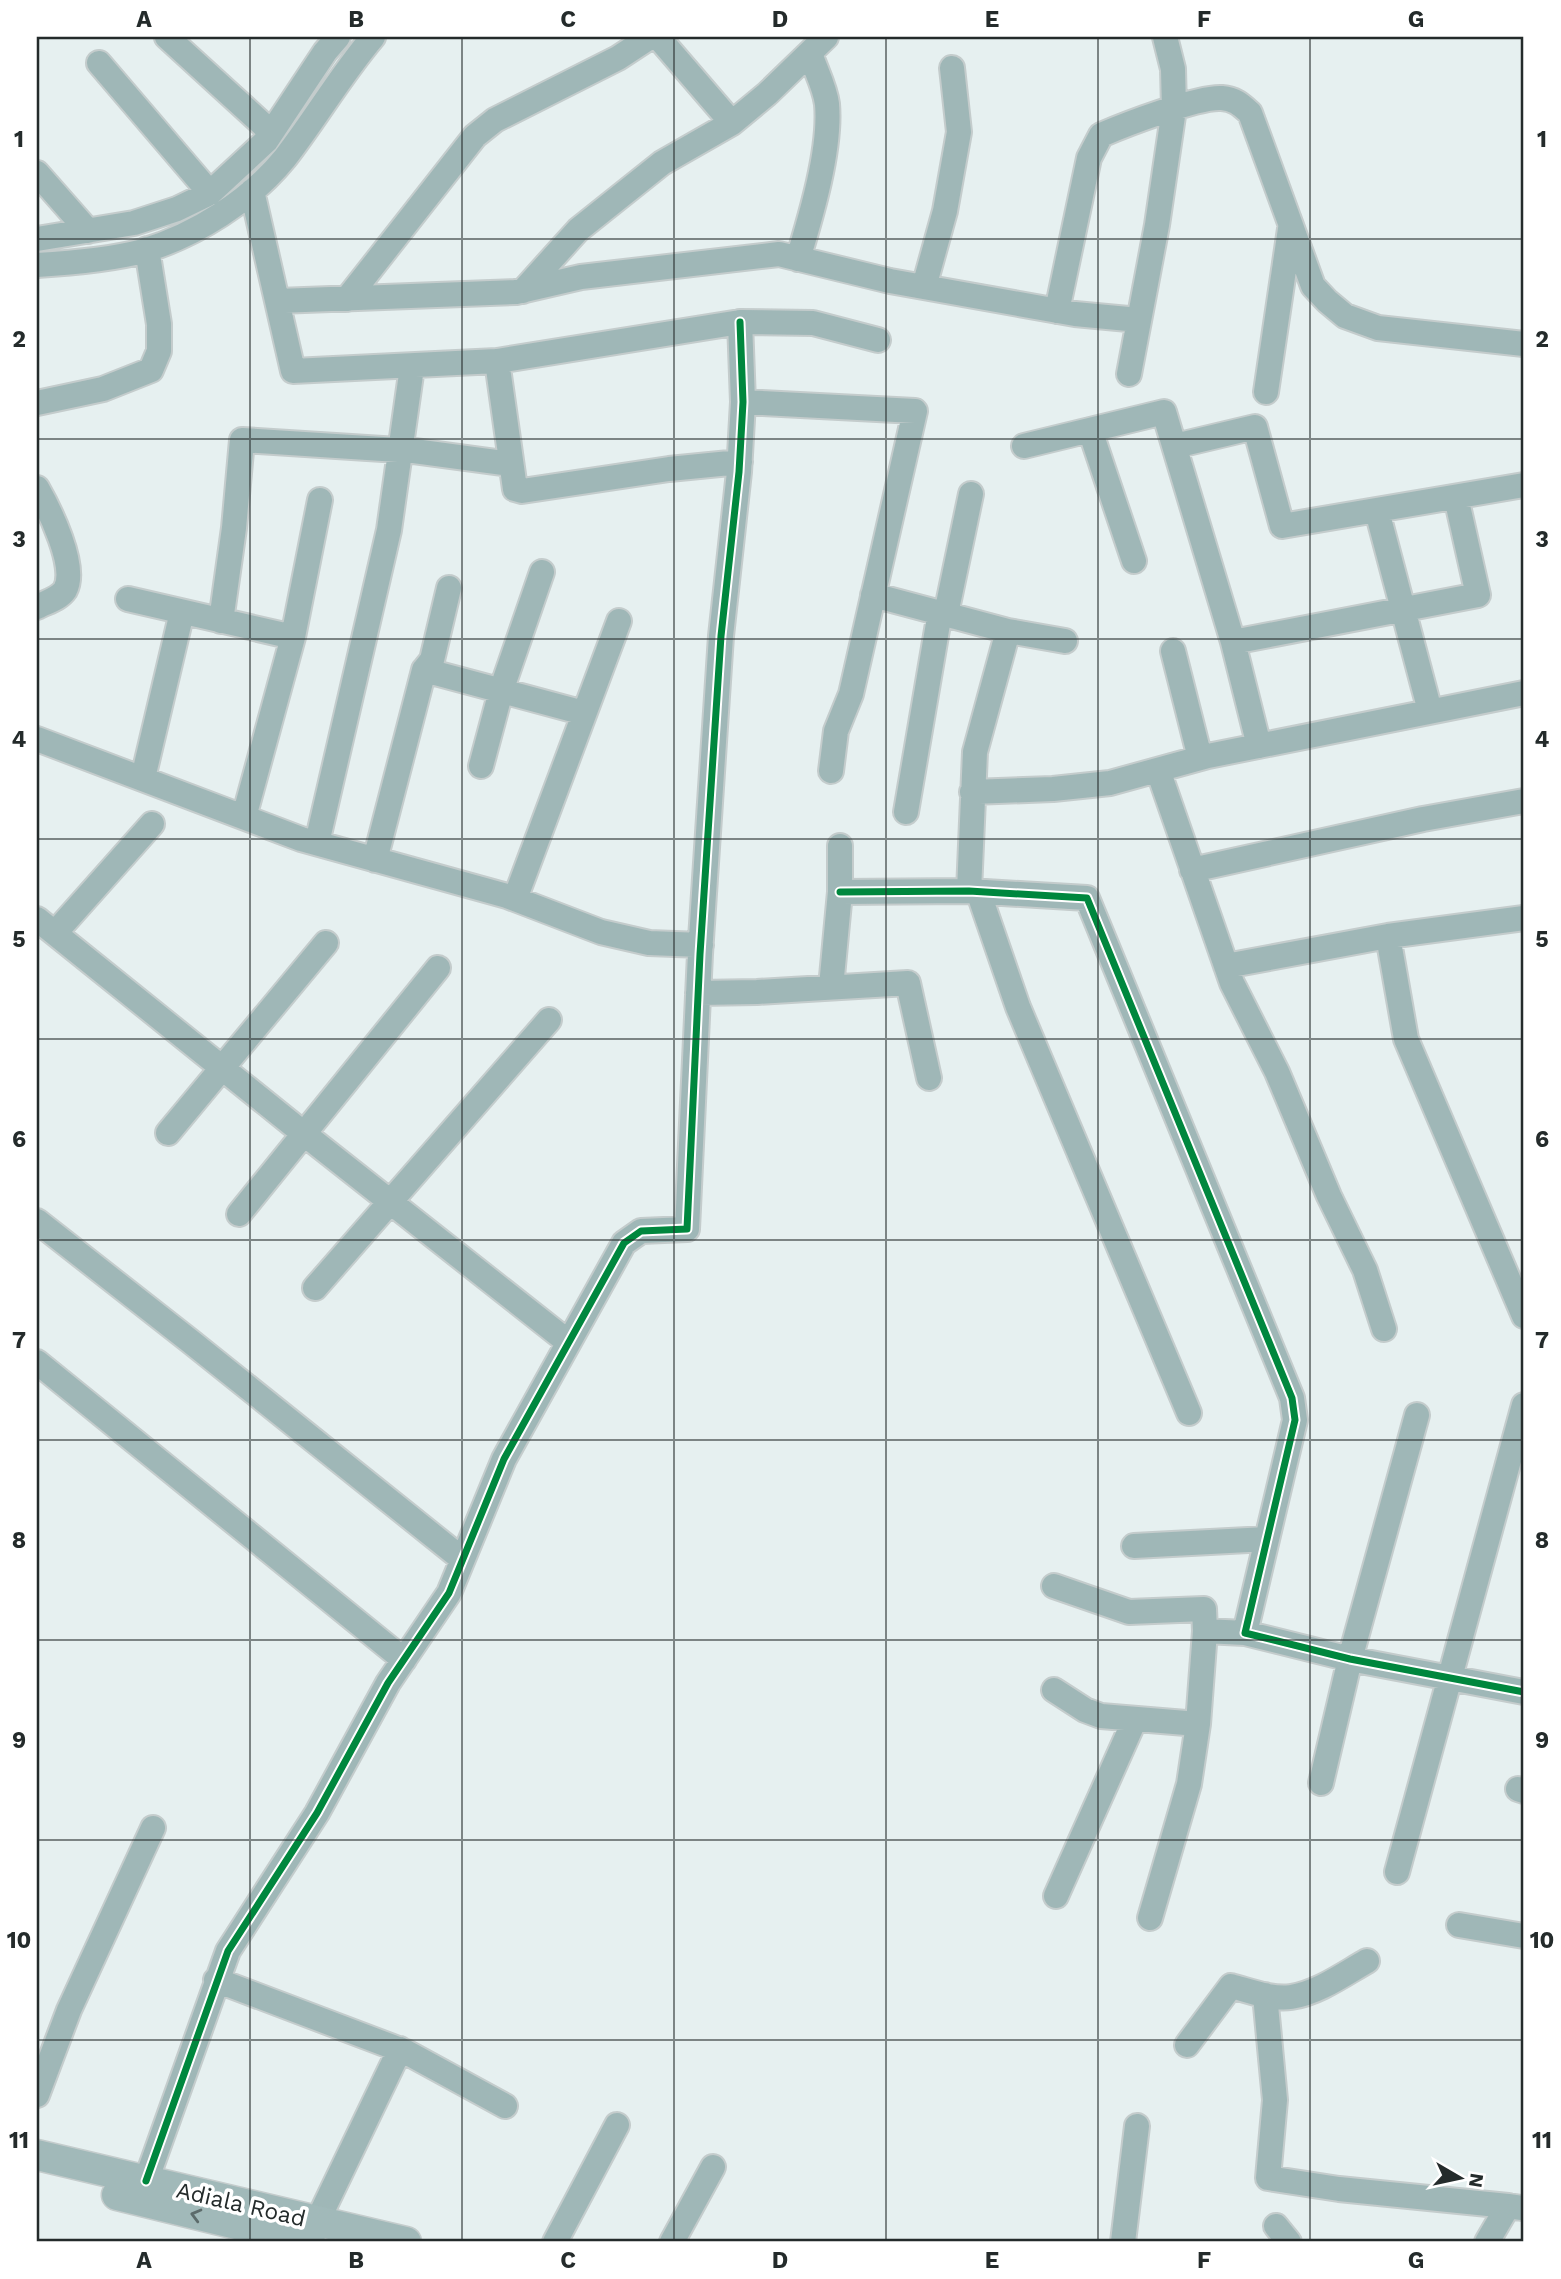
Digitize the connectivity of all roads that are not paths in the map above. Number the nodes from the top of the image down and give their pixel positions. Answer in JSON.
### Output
{"nodes":[{"id":1,"x":338,"y":37,"type":"edge"},
{"id":2,"x":373,"y":37,"type":"edge"},
{"id":3,"x":650,"y":37,"type":"edge"},
{"id":4,"x":658,"y":37,"type":"edge"},
{"id":5,"x":1165,"y":37,"type":"edge"},
{"id":6,"x":170,"y":38,"type":"edge"},
{"id":7,"x":818,"y":45,"type":"edge"},
{"id":8,"x":99,"y":63,"type":"dead end"},
{"id":9,"x":952,"y":68,"type":"dead end"},
{"id":10,"x":1174,"y":109,"type":"junction"},
{"id":11,"x":732,"y":123,"type":"junction"},
{"id":12,"x":271,"y":132,"type":"junction"},
{"id":13,"x":37,"y":173,"type":"edge"},
{"id":14,"x":252,"y":191,"type":"junction"},
{"id":15,"x":210,"y":193,"type":"junction"},
{"id":16,"x":1291,"y":225,"type":"junction"},
{"id":17,"x":88,"y":231,"type":"junction"},
{"id":18,"x":37,"y":239,"type":"edge"},
{"id":19,"x":147,"y":249,"type":"junction"},
{"id":20,"x":798,"y":258,"type":"junction"},
{"id":21,"x":37,"y":265,"type":"edge"},
{"id":22,"x":925,"y":287,"type":"junction"},
{"id":23,"x":523,"y":291,"type":"junction"},
{"id":24,"x":347,"y":299,"type":"junction"},
{"id":25,"x":278,"y":301,"type":"junction"},
{"id":26,"x":1057,"y":310,"type":"junction"},
{"id":27,"x":1139,"y":320,"type":"junction"},
{"id":28,"x":740,"y":322,"type":"junction"},
{"id":29,"x":878,"y":340,"type":"dead end"},
{"id":30,"x":1524,"y":344,"type":"edge"},
{"id":31,"x":497,"y":361,"type":"junction"},
{"id":32,"x":412,"y":367,"type":"junction"},
{"id":33,"x":1129,"y":374,"type":"dead end"},
{"id":34,"x":1266,"y":392,"type":"dead end"},
{"id":35,"x":743,"y":402,"type":"junction"},
{"id":36,"x":37,"y":403,"type":"edge"},
{"id":37,"x":1090,"y":430,"type":"junction"},
{"id":38,"x":1024,"y":446,"type":"dead end"},
{"id":39,"x":1175,"y":446,"type":"junction"},
{"id":40,"x":402,"y":450,"type":"junction"},
{"id":41,"x":740,"y":462,"type":"junction"},
{"id":42,"x":511,"y":464,"type":"junction"},
{"id":43,"x":1524,"y":485,"type":"edge"},
{"id":44,"x":37,"y":488,"type":"edge"},
{"id":45,"x":971,"y":494,"type":"dead end"},
{"id":46,"x":1456,"y":497,"type":"junction"},
{"id":47,"x":320,"y":500,"type":"dead end"},
{"id":48,"x":1377,"y":511,"type":"junction"},
{"id":49,"x":1134,"y":561,"type":"dead end"},
{"id":50,"x":542,"y":572,"type":"dead end"},
{"id":51,"x":449,"y":588,"type":"dead end"},
{"id":52,"x":873,"y":595,"type":"junction"},
{"id":53,"x":128,"y":599,"type":"dead end"},
{"id":54,"x":37,"y":607,"type":"edge"},
{"id":55,"x":1401,"y":609,"type":"junction"},
{"id":56,"x":182,"y":612,"type":"junction"},
{"id":57,"x":943,"y":613,"type":"junction"},
{"id":58,"x":221,"y":621,"type":"junction"},
{"id":59,"x":619,"y":621,"type":"dead end"},
{"id":60,"x":1008,"y":631,"type":"junction"},
{"id":61,"x":293,"y":637,"type":"junction"},
{"id":62,"x":1065,"y":641,"type":"dead end"},
{"id":63,"x":1233,"y":642,"type":"junction"},
{"id":64,"x":1173,"y":650,"type":"dead end"},
{"id":65,"x":424,"y":670,"type":"junction"},
{"id":66,"x":501,"y":691,"type":"junction"},
{"id":67,"x":1524,"y":693,"type":"edge"},
{"id":68,"x":1430,"y":712,"type":"junction"},
{"id":69,"x":584,"y":713,"type":"junction"},
{"id":70,"x":37,"y":739,"type":"edge"},
{"id":71,"x":1259,"y":746,"type":"junction"},
{"id":72,"x":1200,"y":758,"type":"junction"},
{"id":73,"x":481,"y":766,"type":"dead end"},
{"id":74,"x":1158,"y":770,"type":"junction"},
{"id":75,"x":831,"y":771,"type":"dead end"},
{"id":76,"x":143,"y":778,"type":"junction"},
{"id":77,"x":972,"y":792,"type":"junction"},
{"id":78,"x":1524,"y":800,"type":"edge"},
{"id":79,"x":906,"y":811,"type":"dead end"},
{"id":80,"x":244,"y":817,"type":"junction"},
{"id":81,"x":152,"y":824,"type":"dead end"},
{"id":82,"x":317,"y":843,"type":"junction"},
{"id":83,"x":840,"y":846,"type":"dead end"},
{"id":84,"x":375,"y":860,"type":"junction"},
{"id":85,"x":1192,"y":870,"type":"junction"},
{"id":86,"x":973,"y":891,"type":"junction"},
{"id":87,"x":840,"y":892,"type":"junction"},
{"id":88,"x":515,"y":899,"type":"junction"},
{"id":89,"x":1524,"y":918,"type":"edge"},
{"id":90,"x":46,"y":926,"type":"edge"},
{"id":91,"x":1388,"y":936,"type":"junction"},
{"id":92,"x":326,"y":943,"type":"dead end"},
{"id":93,"x":701,"y":945,"type":"junction"},
{"id":94,"x":1226,"y":966,"type":"junction"},
{"id":95,"x":438,"y":968,"type":"dead end"},
{"id":96,"x":831,"y":987,"type":"junction"},
{"id":97,"x":698,"y":993,"type":"junction"},
{"id":98,"x":549,"y":1020,"type":"dead end"},
{"id":99,"x":222,"y":1068,"type":"junction"},
{"id":100,"x":929,"y":1078,"type":"dead end"},
{"id":101,"x":168,"y":1133,"type":"dead end"},
{"id":102,"x":303,"y":1133,"type":"junction"},
{"id":103,"x":390,"y":1202,"type":"junction"},
{"id":104,"x":239,"y":1214,"type":"dead end"},
{"id":105,"x":37,"y":1222,"type":"edge"},
{"id":106,"x":315,"y":1288,"type":"dead end"},
{"id":107,"x":1523,"y":1308,"type":"edge"},
{"id":108,"x":1384,"y":1329,"type":"dead end"},
{"id":109,"x":568,"y":1342,"type":"junction"},
{"id":110,"x":37,"y":1362,"type":"edge"},
{"id":111,"x":1524,"y":1405,"type":"edge"},
{"id":112,"x":1189,"y":1413,"type":"dead end"},
{"id":113,"x":1417,"y":1415,"type":"dead end"},
{"id":114,"x":1268,"y":1539,"type":"junction"},
{"id":115,"x":1134,"y":1546,"type":"dead end"},
{"id":116,"x":463,"y":1559,"type":"junction"},
{"id":117,"x":1054,"y":1586,"type":"dead end"},
{"id":118,"x":1205,"y":1631,"type":"junction"},
{"id":119,"x":1245,"y":1633,"type":"junction"},
{"id":120,"x":1350,"y":1659,"type":"junction"},
{"id":121,"x":404,"y":1660,"type":"junction"},
{"id":122,"x":1451,"y":1678,"type":"junction"},
{"id":123,"x":1054,"y":1690,"type":"dead end"},
{"id":124,"x":1524,"y":1692,"type":"edge"},
{"id":125,"x":1135,"y":1719,"type":"junction"},
{"id":126,"x":1198,"y":1724,"type":"junction"},
{"id":127,"x":1321,"y":1783,"type":"dead end"},
{"id":128,"x":153,"y":1828,"type":"dead end"},
{"id":129,"x":1397,"y":1872,"type":"dead end"},
{"id":130,"x":1056,"y":1896,"type":"dead end"},
{"id":131,"x":1150,"y":1918,"type":"dead end"},
{"id":132,"x":1459,"y":1924,"type":"dead end"},
{"id":133,"x":1524,"y":1936,"type":"edge"},
{"id":134,"x":1367,"y":1961,"type":"dead end"},
{"id":135,"x":216,"y":1980,"type":"junction"},
{"id":136,"x":1265,"y":1995,"type":"junction"},
{"id":137,"x":1187,"y":2045,"type":"dead end"},
{"id":138,"x":400,"y":2049,"type":"junction"},
{"id":139,"x":37,"y":2095,"type":"edge"},
{"id":140,"x":505,"y":2106,"type":"dead end"},
{"id":141,"x":617,"y":2125,"type":"dead end"},
{"id":142,"x":1137,"y":2126,"type":"dead end"},
{"id":143,"x":37,"y":2155,"type":"edge"},
{"id":144,"x":713,"y":2167,"type":"dead end"},
{"id":145,"x":37,"y":2174,"type":"edge"},
{"id":146,"x":146,"y":2180,"type":"junction"},
{"id":147,"x":1516,"y":2207,"type":"edge"},
{"id":148,"x":314,"y":2232,"type":"edge"},
{"id":149,"x":246,"y":2235,"type":"edge"},
{"id":150,"x":405,"y":2242,"type":"edge"},
{"id":151,"x":555,"y":2242,"type":"edge"},
{"id":152,"x":672,"y":2242,"type":"edge"},
{"id":153,"x":1123,"y":2242,"type":"edge"},
{"id":154,"x":1488,"y":2242,"type":"edge"}],
"edges":[{"from":1,"to":12,"type":"street"},
{"from":2,"to":14,"type":"street"},
{"from":3,"to":24,"type":"street"},
{"from":4,"to":11,"type":"street"},
{"from":5,"to":10,"type":"street"},
{"from":6,"to":12,"type":"street"},
{"from":7,"to":11,"type":"street"},
{"from":7,"to":20,"type":"street"},
{"from":8,"to":15,"type":"street"},
{"from":9,"to":22,"type":"street"},
{"from":10,"to":16,"type":"street"},
{"from":10,"to":26,"type":"street"},
{"from":10,"to":27,"type":"street"},
{"from":11,"to":23,"type":"street"},
{"from":12,"to":15,"type":"street"},
{"from":13,"to":17,"type":"street"},
{"from":14,"to":19,"type":"street"},
{"from":14,"to":25,"type":"street"},
{"from":15,"to":17,"type":"street"},
{"from":16,"to":30,"type":"street"},
{"from":16,"to":34,"type":"street"},
{"from":17,"to":18,"type":"street"},
{"from":19,"to":21,"type":"street"},
{"from":19,"to":36,"type":"street"},
{"from":20,"to":22,"type":"street"},
{"from":20,"to":23,"type":"street"},
{"from":22,"to":26,"type":"street"},
{"from":23,"to":24,"type":"street"},
{"from":24,"to":25,"type":"street"},
{"from":25,"to":32,"type":"street"},
{"from":26,"to":27,"type":"street"},
{"from":27,"to":33,"type":"street"},
{"from":28,"to":29,"type":"street"},
{"from":28,"to":31,"type":"street"},
{"from":28,"to":35,"type":"street"},
{"from":31,"to":32,"type":"street"},
{"from":31,"to":42,"type":"street"},
{"from":32,"to":40,"type":"street"},
{"from":35,"to":41,"type":"street"},
{"from":35,"to":52,"type":"street"},
{"from":37,"to":38,"type":"street"},
{"from":37,"to":39,"type":"street"},
{"from":37,"to":49,"type":"street"},
{"from":39,"to":48,"type":"street"},
{"from":39,"to":63,"type":"street"},
{"from":40,"to":42,"type":"street"},
{"from":40,"to":58,"type":"street"},
{"from":40,"to":82,"type":"street"},
{"from":41,"to":42,"type":"street"},
{"from":41,"to":93,"type":"street"},
{"from":43,"to":46,"type":"street"},
{"from":44,"to":54,"type":"street"},
{"from":45,"to":57,"type":"street"},
{"from":46,"to":48,"type":"street"},
{"from":46,"to":55,"type":"street"},
{"from":47,"to":61,"type":"street"},
{"from":48,"to":55,"type":"street"},
{"from":50,"to":66,"type":"street"},
{"from":51,"to":65,"type":"street"},
{"from":52,"to":57,"type":"street"},
{"from":52,"to":75,"type":"street"},
{"from":53,"to":56,"type":"street"},
{"from":55,"to":63,"type":"street"},
{"from":55,"to":68,"type":"street"},
{"from":56,"to":58,"type":"street"},
{"from":56,"to":76,"type":"street"},
{"from":57,"to":60,"type":"street"},
{"from":57,"to":79,"type":"street"},
{"from":58,"to":61,"type":"street"},
{"from":59,"to":69,"type":"street"},
{"from":60,"to":62,"type":"street"},
{"from":60,"to":77,"type":"street"},
{"from":61,"to":80,"type":"street"},
{"from":63,"to":71,"type":"street"},
{"from":64,"to":72,"type":"street"},
{"from":65,"to":66,"type":"street"},
{"from":65,"to":84,"type":"street"},
{"from":66,"to":69,"type":"street"},
{"from":66,"to":73,"type":"street"},
{"from":67,"to":68,"type":"street"},
{"from":68,"to":71,"type":"street"},
{"from":69,"to":88,"type":"street"},
{"from":70,"to":76,"type":"street"},
{"from":71,"to":72,"type":"street"},
{"from":72,"to":74,"type":"street"},
{"from":74,"to":77,"type":"street"},
{"from":74,"to":85,"type":"street"},
{"from":76,"to":80,"type":"street"},
{"from":77,"to":86,"type":"street"},
{"from":78,"to":85,"type":"street"},
{"from":80,"to":82,"type":"street"},
{"from":81,"to":90,"type":"street"},
{"from":82,"to":84,"type":"street"},
{"from":83,"to":87,"type":"street"},
{"from":84,"to":88,"type":"street"},
{"from":85,"to":94,"type":"street"},
{"from":86,"to":87,"type":"street"},
{"from":86,"to":112,"type":"street"},
{"from":86,"to":114,"type":"street"},
{"from":87,"to":96,"type":"street"},
{"from":88,"to":93,"type":"street"},
{"from":89,"to":91,"type":"street"},
{"from":90,"to":99,"type":"street"},
{"from":91,"to":94,"type":"street"},
{"from":91,"to":107,"type":"street"},
{"from":92,"to":99,"type":"street"},
{"from":93,"to":97,"type":"street"},
{"from":94,"to":108,"type":"street"},
{"from":95,"to":102,"type":"street"},
{"from":96,"to":97,"type":"street"},
{"from":96,"to":100,"type":"street"},
{"from":97,"to":109,"type":"street"},
{"from":98,"to":103,"type":"street"},
{"from":99,"to":101,"type":"street"},
{"from":99,"to":102,"type":"street"},
{"from":102,"to":103,"type":"street"},
{"from":102,"to":104,"type":"street"},
{"from":103,"to":106,"type":"street"},
{"from":103,"to":109,"type":"street"},
{"from":105,"to":116,"type":"street"},
{"from":109,"to":116,"type":"street"},
{"from":110,"to":121,"type":"street"},
{"from":111,"to":122,"type":"street"},
{"from":113,"to":120,"type":"street"},
{"from":114,"to":115,"type":"street"},
{"from":114,"to":119,"type":"street"},
{"from":116,"to":121,"type":"street"},
{"from":117,"to":118,"type":"street"},
{"from":118,"to":119,"type":"street"},
{"from":118,"to":126,"type":"street"},
{"from":119,"to":120,"type":"street"},
{"from":120,"to":122,"type":"street"},
{"from":120,"to":127,"type":"street"},
{"from":121,"to":135,"type":"street"},
{"from":122,"to":124,"type":"street"},
{"from":122,"to":129,"type":"street"},
{"from":123,"to":125,"type":"street"},
{"from":125,"to":126,"type":"street"},
{"from":125,"to":130,"type":"street"},
{"from":126,"to":131,"type":"street"},
{"from":128,"to":139,"type":"street"},
{"from":132,"to":133,"type":"street"},
{"from":134,"to":136,"type":"street"},
{"from":135,"to":138,"type":"street"},
{"from":135,"to":146,"type":"street"},
{"from":136,"to":137,"type":"street"},
{"from":136,"to":147,"type":"street"},
{"from":138,"to":140,"type":"street"},
{"from":138,"to":148,"type":"street"},
{"from":141,"to":151,"type":"street"},
{"from":142,"to":153,"type":"street"},
{"from":143,"to":146,"type":"main road","name":"Adiala Road"},
{"from":144,"to":152,"type":"street"},
{"from":149,"to":145,"type":"main road","name":"Adiala Road","one_way":true},
{"from":146,"to":148,"type":"main road","name":"Adiala Road"},
{"from":147,"to":154,"type":"street"},
{"from":148,"to":149,"type":"main road","name":"Adiala Road"},
{"from":148,"to":150,"type":"main road","name":"Adiala Road"}]}
